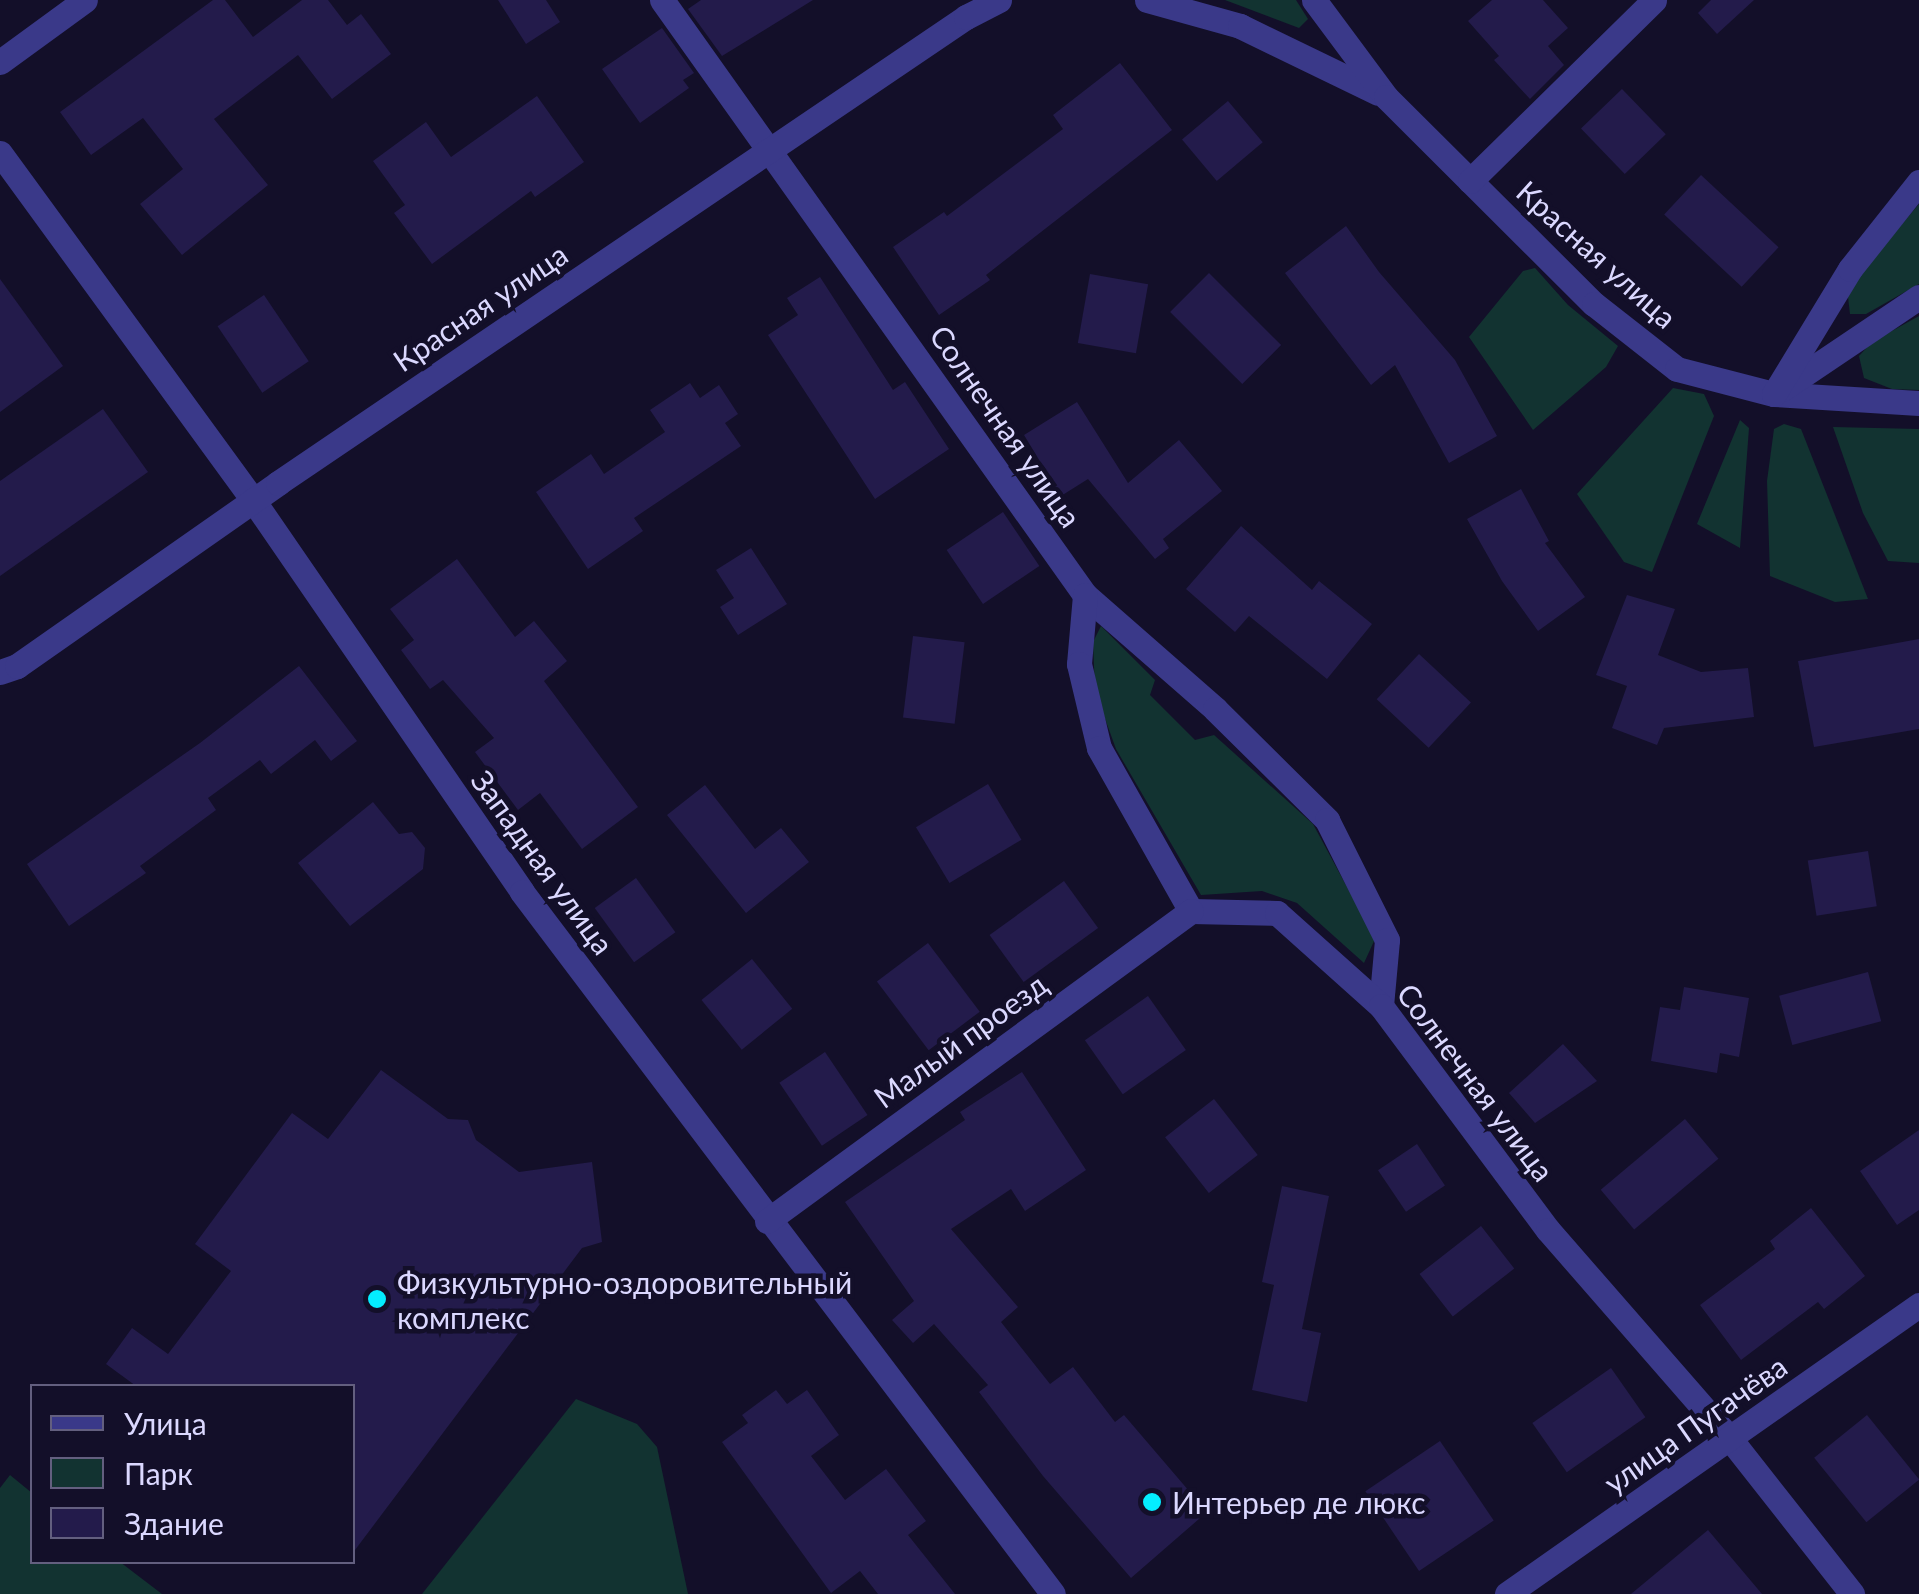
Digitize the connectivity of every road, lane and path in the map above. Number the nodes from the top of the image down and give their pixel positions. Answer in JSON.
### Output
{"nodes":[{"id":1,"x":85,"y":0,"type":"edge"},
{"id":2,"x":662,"y":0,"type":"edge"},
{"id":3,"x":1000,"y":0,"type":"edge"},
{"id":4,"x":1147,"y":0,"type":"edge"},
{"id":5,"x":1314,"y":0,"type":"edge"},
{"id":6,"x":1654,"y":0,"type":"edge"},
{"id":7,"x":0,"y":62,"type":"edge"},
{"id":8,"x":1386,"y":97,"type":"junction"},
{"id":9,"x":771,"y":150,"type":"junction"},
{"id":10,"x":0,"y":152,"type":"edge"},
{"id":11,"x":1470,"y":181,"type":"junction"},
{"id":12,"x":1919,"y":182,"type":"edge"},
{"id":13,"x":1919,"y":297,"type":"edge"},
{"id":14,"x":1774,"y":394,"type":"junction"},
{"id":15,"x":1919,"y":403,"type":"edge"},
{"id":16,"x":254,"y":500,"type":"junction"},
{"id":17,"x":1086,"y":594,"type":"junction"},
{"id":18,"x":0,"y":672,"type":"edge"},
{"id":19,"x":1191,"y":911,"type":"junction"},
{"id":20,"x":1381,"y":1006,"type":"junction"},
{"id":21,"x":767,"y":1222,"type":"junction"},
{"id":22,"x":1919,"y":1305,"type":"edge"},
{"id":23,"x":1731,"y":1440,"type":"junction"},
{"id":24,"x":1054,"y":1594,"type":"edge"},
{"id":25,"x":1507,"y":1594,"type":"edge"},
{"id":26,"x":1852,"y":1594,"type":"edge"}],
"edges":[{"from":1,"to":7,"type":"street"},
{"from":2,"to":9,"type":"street","name":"Солнечная улица"},
{"from":3,"to":9,"type":"street","name":"Красная улица"},
{"from":4,"to":8,"type":"street","name":"Красная улица"},
{"from":5,"to":8,"type":"street","name":"Красная улица"},
{"from":6,"to":11,"type":"street"},
{"from":8,"to":11,"type":"street","name":"Красная улица"},
{"from":9,"to":16,"type":"street","name":"Красная улица"},
{"from":9,"to":17,"type":"street","name":"Солнечная улица"},
{"from":10,"to":16,"type":"street","name":"Западная улица"},
{"from":11,"to":14,"type":"street","name":"Красная улица"},
{"from":12,"to":14,"type":"street"},
{"from":13,"to":14,"type":"street"},
{"from":14,"to":15,"type":"street","name":"Красная улица"},
{"from":16,"to":18,"type":"street","name":"Красная улица"},
{"from":16,"to":21,"type":"street","name":"Западная улица"},
{"from":17,"to":19,"type":"street"},
{"from":17,"to":20,"type":"street","name":"Солнечная улица"},
{"from":19,"to":20,"type":"street","name":"Солнечная улица"},
{"from":19,"to":21,"type":"street","name":"Малый проезд"},
{"from":20,"to":23,"type":"street","name":"Солнечная улица"},
{"from":21,"to":24,"type":"street","name":"Западная улица"},
{"from":22,"to":23,"type":"street","name":"улица Пугачёва"},
{"from":23,"to":25,"type":"street","name":"улица Пугачёва"},
{"from":23,"to":26,"type":"street","name":"Солнечная улица"}]}
